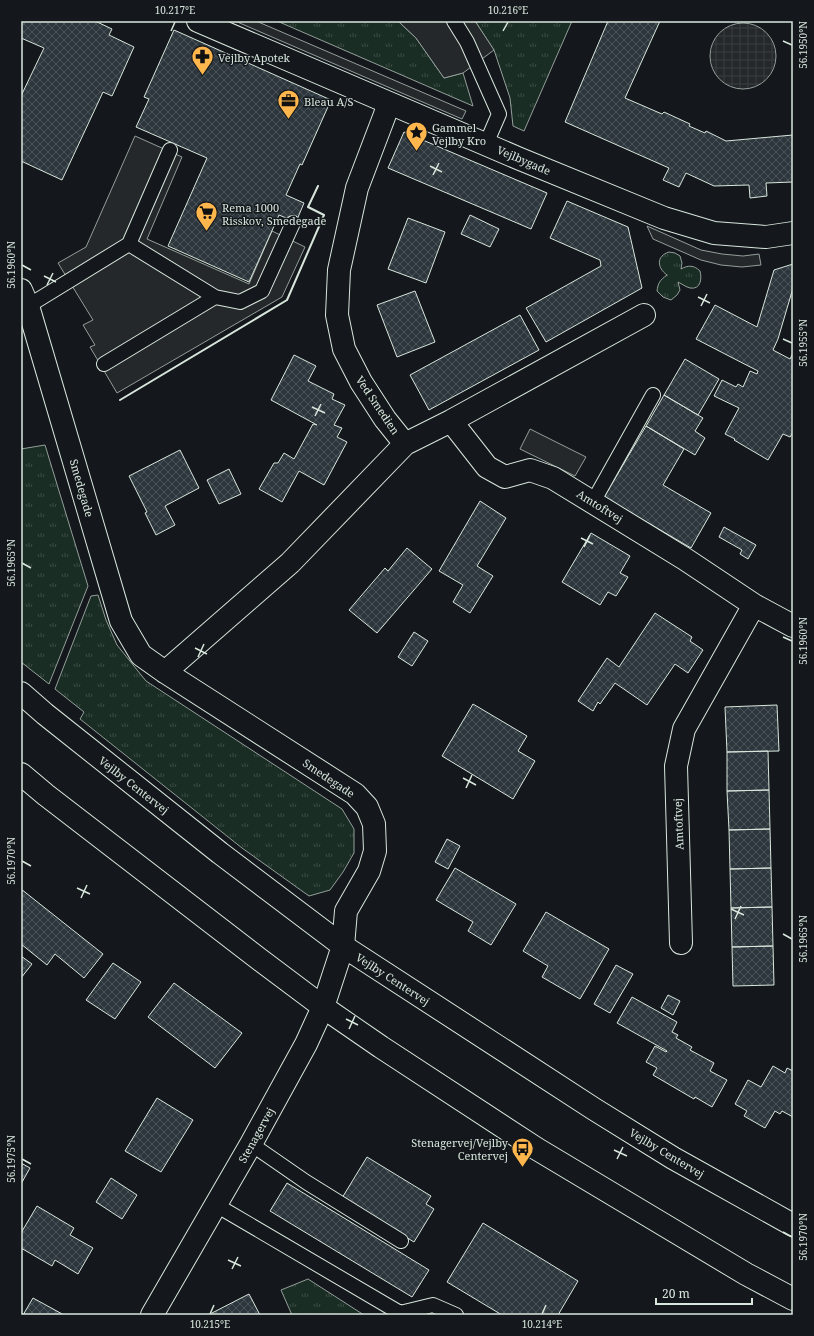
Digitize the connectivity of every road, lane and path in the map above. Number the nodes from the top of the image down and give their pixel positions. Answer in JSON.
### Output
{"nodes":[{"id":1,"x":198,"y":21,"type":"edge"},
{"id":2,"x":454,"y":21,"type":"edge"},
{"id":3,"x":389,"y":103,"type":"junction"},
{"id":4,"x":486,"y":144,"type":"junction"},
{"id":5,"x":170,"y":150,"type":"dead end"},
{"id":6,"x":293,"y":223,"type":"dead end"},
{"id":7,"x":793,"y":233,"type":"edge"},
{"id":8,"x":129,"y":244,"type":"junction"},
{"id":9,"x":215,"y":297,"type":"junction"},
{"id":10,"x":23,"y":301,"type":"edge"},
{"id":11,"x":644,"y":315,"type":"dead end"},
{"id":12,"x":104,"y":364,"type":"dead end"},
{"id":13,"x":653,"y":395,"type":"dead end"},
{"id":14,"x":451,"y":421,"type":"junction"},
{"id":15,"x":405,"y":444,"type":"junction"},
{"id":16,"x":593,"y":502,"type":"junction"},
{"id":17,"x":754,"y":605,"type":"junction"},
{"id":18,"x":793,"y":626,"type":"edge"},
{"id":19,"x":165,"y":672,"type":"junction"},
{"id":20,"x":21,"y":693,"type":"edge"},
{"id":21,"x":21,"y":774,"type":"edge"},
{"id":22,"x":682,"y":943,"type":"dead end"},
{"id":23,"x":343,"y":946,"type":"junction"},
{"id":24,"x":323,"y":1007,"type":"junction"},
{"id":25,"x":251,"y":1144,"type":"junction"},
{"id":26,"x":216,"y":1205,"type":"junction"},
{"id":27,"x":793,"y":1225,"type":"edge"},
{"id":28,"x":401,"y":1241,"type":"dead end"},
{"id":29,"x":793,"y":1299,"type":"edge"},
{"id":30,"x":399,"y":1314,"type":"edge"},
{"id":31,"x":152,"y":1315,"type":"edge"},
{"id":32,"x":456,"y":1315,"type":"edge"}],
"edges":[{"from":1,"to":3,"type":"street","name":"Vejlbygade"},
{"from":2,"to":4,"type":"lane"},
{"from":3,"to":4,"type":"street","name":"Vejlbygade"},
{"from":3,"to":15,"type":"street","name":"Ved Smedien"},
{"from":4,"to":7,"type":"street","name":"Vejlbygade"},
{"from":5,"to":8,"type":"lane"},
{"from":6,"to":9,"type":"lane"},
{"from":8,"to":9,"type":"lane"},
{"from":8,"to":10,"type":"lane"},
{"from":9,"to":12,"type":"lane"},
{"from":10,"to":19,"type":"street","name":"Smedegade"},
{"from":11,"to":14,"type":"street","name":"Ved Smedien"},
{"from":13,"to":16,"type":"lane"},
{"from":14,"to":15,"type":"street","name":"Ved Smedien"},
{"from":14,"to":16,"type":"street","name":"Amtoftvej"},
{"from":15,"to":19,"type":"street"},
{"from":16,"to":17,"type":"street","name":"Amtoftvej"},
{"from":17,"to":18,"type":"street","name":"Amtoftvej"},
{"from":17,"to":22,"type":"street","name":"Amtoftvej"},
{"from":19,"to":23,"type":"street","name":"Smedegade"},
{"from":20,"to":23,"type":"street","name":"Vejlby Centervej"},
{"from":21,"to":24,"type":"street"},
{"from":23,"to":24,"type":"street","name":"Stenagervej"},
{"from":23,"to":27,"type":"street","name":"Vejlby Centervej"},
{"from":24,"to":25,"type":"street","name":"Stenagervej"},
{"from":24,"to":29,"type":"street"},
{"from":25,"to":26,"type":"street","name":"Stenagervej"},
{"from":25,"to":28,"type":"lane"},
{"from":26,"to":30,"type":"lane"},
{"from":26,"to":31,"type":"street","name":"Stenagervej"},
{"from":30,"to":32,"type":"lane"}]}
